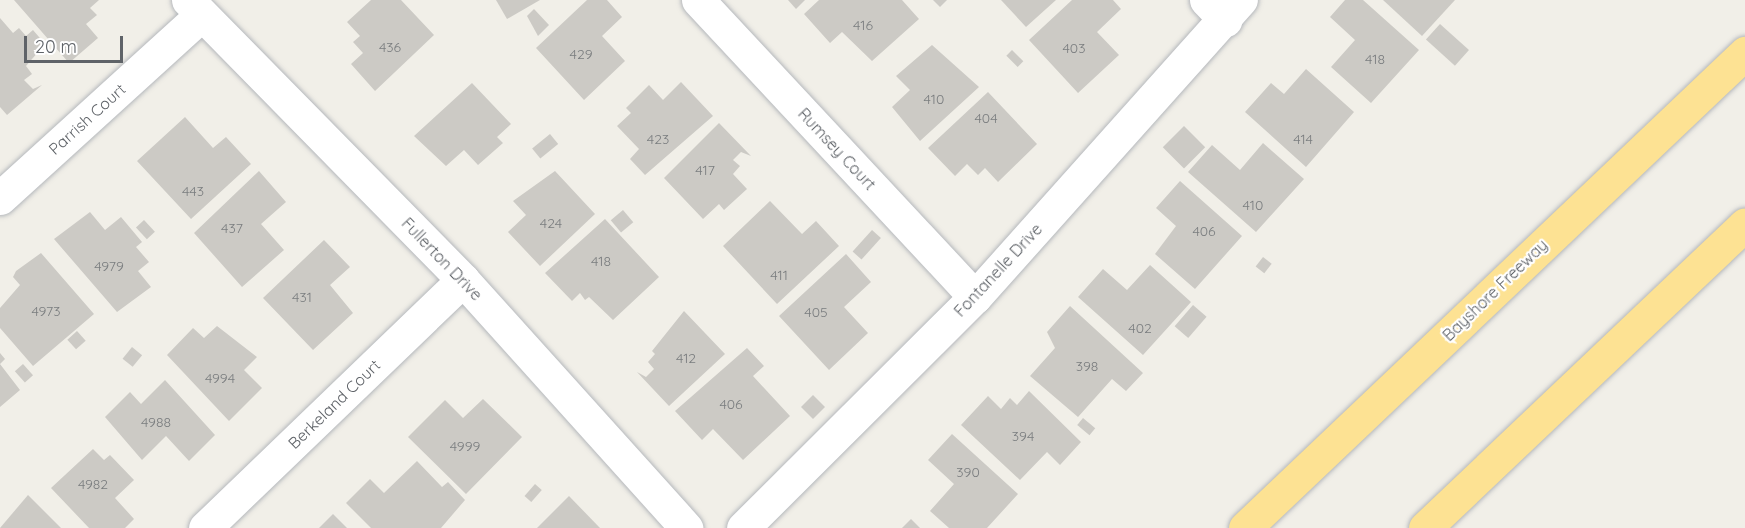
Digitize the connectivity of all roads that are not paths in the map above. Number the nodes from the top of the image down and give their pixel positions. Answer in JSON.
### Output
{"nodes":[{"id":1,"x":698,"y":0,"type":"edge"},
{"id":2,"x":1224,"y":7,"type":"edge"},
{"id":3,"x":194,"y":8,"type":"edge"},
{"id":4,"x":1745,"y":53,"type":"edge"},
{"id":5,"x":0,"y":198,"type":"edge"},
{"id":6,"x":1745,"y":224,"type":"edge"},
{"id":7,"x":464,"y":280,"type":"junction"},
{"id":8,"x":975,"y":297,"type":"junction"},
{"id":9,"x":205,"y":528,"type":"edge"},
{"id":10,"x":686,"y":528,"type":"edge"},
{"id":11,"x":742,"y":528,"type":"edge"},
{"id":12,"x":1245,"y":528,"type":"edge"},
{"id":13,"x":1425,"y":528,"type":"edge"}],
"edges":[{"from":1,"to":8,"type":"street","name":"Rumsey Court"},
{"from":2,"to":8,"type":"street","name":"Fontanelle Drive"},
{"from":3,"to":5,"type":"street","name":"Parrish Court"},
{"from":3,"to":7,"type":"street","name":"Fullerton Drive"},
{"from":4,"to":12,"type":"highway","name":"Bayshore Freeway"},
{"from":6,"to":13,"type":"highway"},
{"from":7,"to":9,"type":"street","name":"Berkeland Court"},
{"from":7,"to":10,"type":"street","name":"Fullerton Drive"},
{"from":8,"to":11,"type":"street","name":"Fontanelle Drive"}]}
